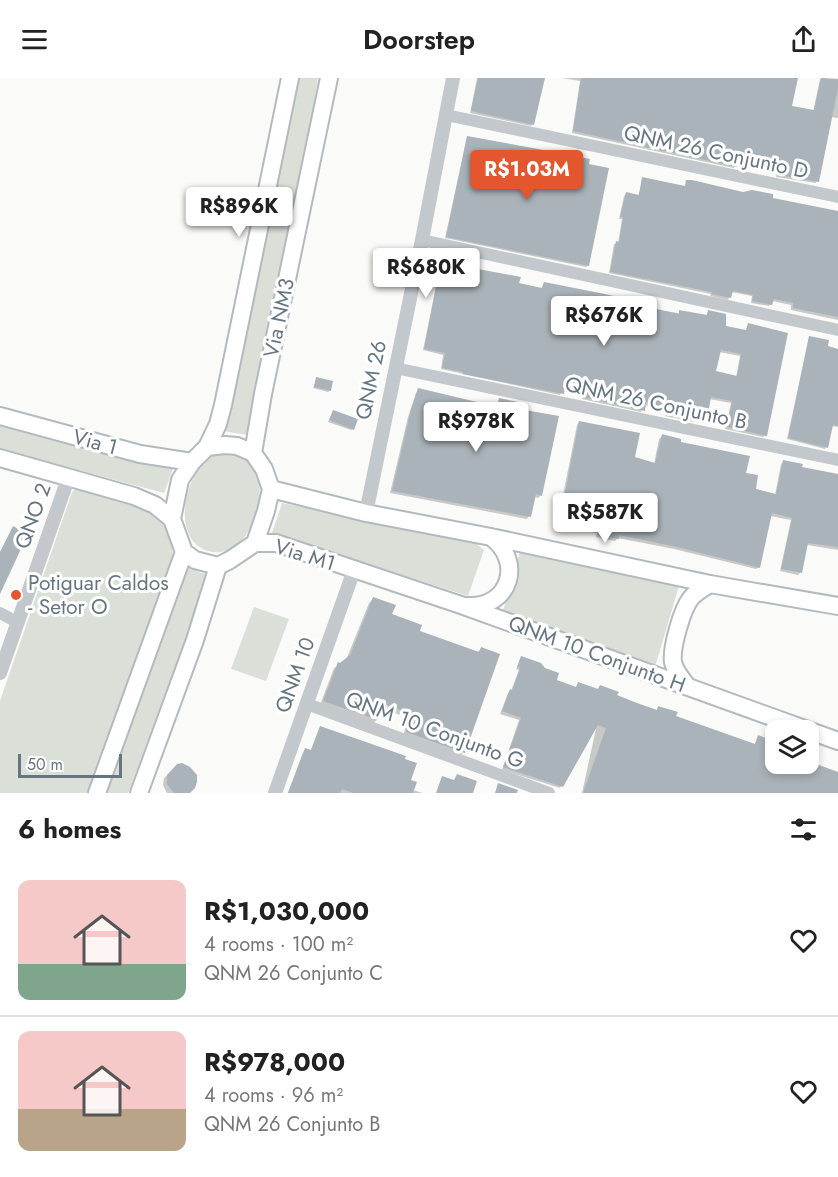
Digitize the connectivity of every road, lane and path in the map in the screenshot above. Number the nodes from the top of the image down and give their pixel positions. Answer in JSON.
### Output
{"nodes":[{"id":1,"x":290,"y":78,"type":"edge"},
{"id":2,"x":329,"y":78,"type":"edge"},
{"id":3,"x":453,"y":78,"type":"edge"},
{"id":4,"x":446,"y":115,"type":"junction"},
{"id":5,"x":838,"y":197,"type":"edge"},
{"id":6,"x":422,"y":240,"type":"junction"},
{"id":7,"x":838,"y":330,"type":"edge"},
{"id":8,"x":395,"y":368,"type":"junction"},
{"id":9,"x":0,"y":416,"type":"edge"},
{"id":10,"x":207,"y":447,"type":"junction"},
{"id":11,"x":253,"y":453,"type":"junction"},
{"id":12,"x":0,"y":458,"type":"edge"},
{"id":13,"x":838,"y":460,"type":"edge"},
{"id":14,"x":192,"y":462,"type":"junction"},
{"id":15,"x":69,"y":476,"type":"junction"},
{"id":16,"x":271,"y":489,"type":"junction"},
{"id":17,"x":366,"y":513,"type":"junction"},
{"id":18,"x":172,"y":519,"type":"junction"},
{"id":19,"x":491,"y":537,"type":"junction"},
{"id":20,"x":255,"y":543,"type":"junction"},
{"id":21,"x":184,"y":552,"type":"junction"},
{"id":22,"x":218,"y":566,"type":"junction"},
{"id":23,"x":354,"y":570,"type":"junction"},
{"id":24,"x":710,"y":584,"type":"junction"},
{"id":25,"x":461,"y":605,"type":"junction"},
{"id":26,"x":838,"y":606,"type":"edge"},
{"id":27,"x":0,"y":613,"type":"edge"},
{"id":28,"x":17,"y":622,"type":"junction"},
{"id":29,"x":0,"y":673,"type":"edge"},
{"id":30,"x":688,"y":687,"type":"junction"},
{"id":31,"x":307,"y":704,"type":"junction"},
{"id":32,"x":838,"y":741,"type":"edge"},
{"id":33,"x":97,"y":793,"type":"edge"},
{"id":34,"x":139,"y":793,"type":"edge"},
{"id":35,"x":275,"y":793,"type":"edge"},
{"id":36,"x":549,"y":793,"type":"edge"}],
"edges":[{"from":1,"to":10,"type":"main road","name":"Via NM3"},
{"from":2,"to":11,"type":"main road","name":"Via NM3"},
{"from":3,"to":4,"type":"street","name":"QNM 26"},
{"from":4,"to":5,"type":"street","name":"QNM 26 Conjunto D"},
{"from":4,"to":6,"type":"street","name":"QNM 26"},
{"from":6,"to":7,"type":"street"},
{"from":6,"to":8,"type":"street","name":"QNM 26"},
{"from":8,"to":13,"type":"street","name":"QNM 26 Conjunto B"},
{"from":8,"to":17,"type":"street","name":"QNM 26"},
{"from":9,"to":14,"type":"main road","name":"Via 1"},
{"from":10,"to":11,"type":"main road"},
{"from":10,"to":14,"type":"main road"},
{"from":11,"to":16,"type":"main road"},
{"from":12,"to":15,"type":"main road","name":"Via 1"},
{"from":14,"to":18,"type":"main road"},
{"from":15,"to":18,"type":"main road","name":"Via 1"},
{"from":15,"to":28,"type":"street","name":"QNO 2"},
{"from":16,"to":17,"type":"main road"},
{"from":16,"to":20,"type":"main road"},
{"from":17,"to":19,"type":"main road"},
{"from":18,"to":21,"type":"main road"},
{"from":19,"to":24,"type":"main road"},
{"from":19,"to":25,"type":"main road"},
{"from":20,"to":22,"type":"main road"},
{"from":20,"to":23,"type":"main road","name":"Via M1"},
{"from":21,"to":22,"type":"main road"},
{"from":21,"to":33,"type":"main road"},
{"from":22,"to":34,"type":"main road"},
{"from":23,"to":25,"type":"main road","name":"QNM 10 Conjunto H"},
{"from":23,"to":31,"type":"street","name":"QNM 10"},
{"from":24,"to":26,"type":"main road"},
{"from":24,"to":30,"type":"main road"},
{"from":25,"to":30,"type":"main road","name":"QNM 10 Conjunto H"},
{"from":27,"to":28,"type":"street"},
{"from":28,"to":29,"type":"street","name":"QNO 2"},
{"from":30,"to":32,"type":"main road","name":"QNM 10 Conjunto H"},
{"from":31,"to":35,"type":"street","name":"QNM 10"},
{"from":31,"to":36,"type":"street","name":"QNM 10 Conjunto G"}]}
